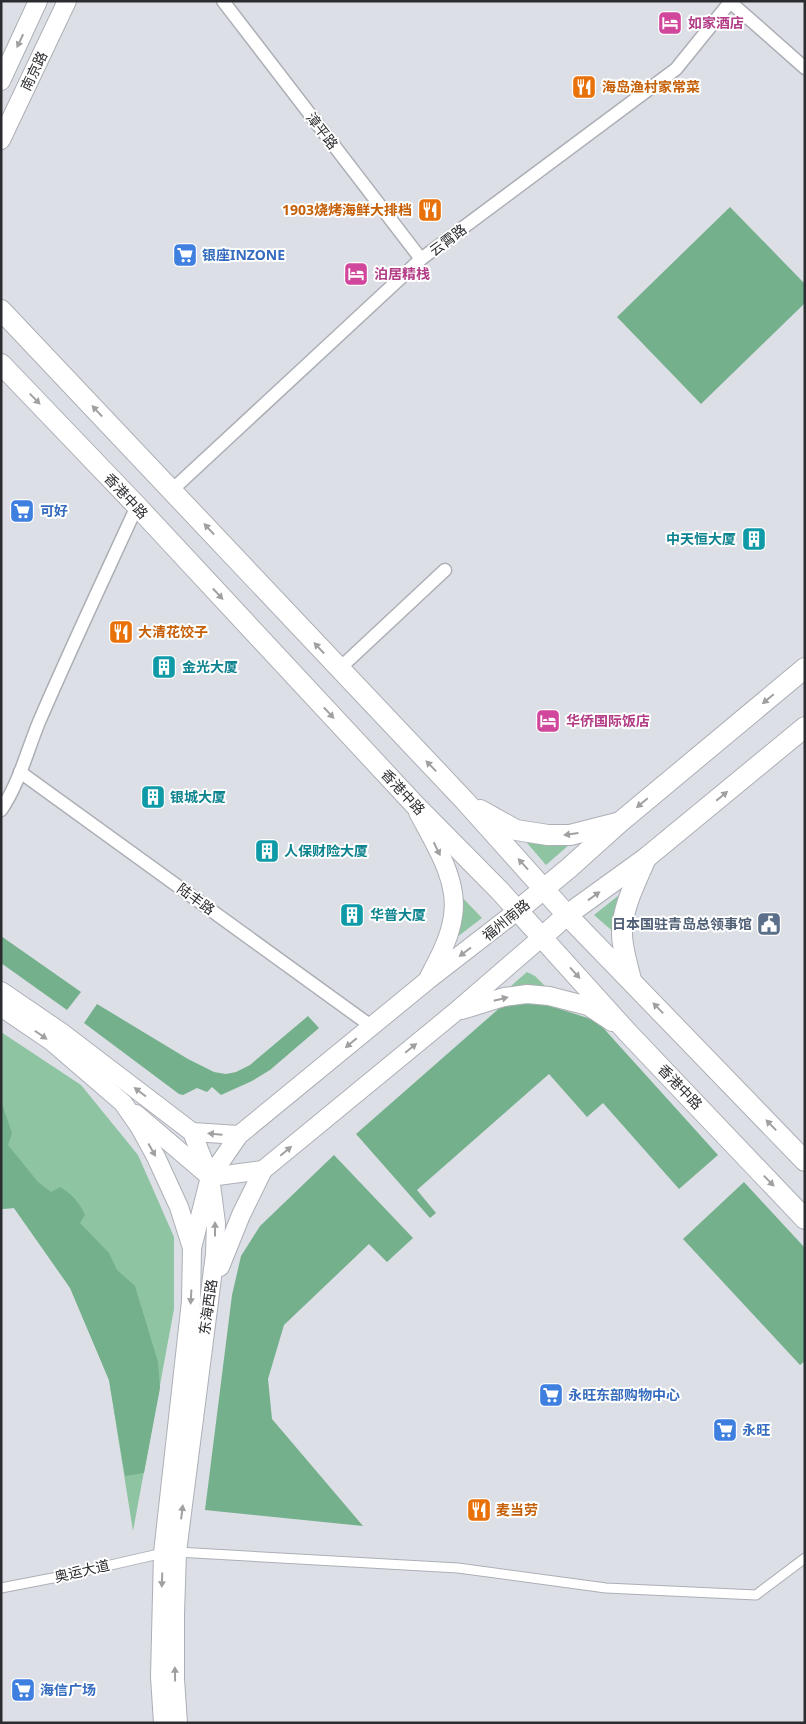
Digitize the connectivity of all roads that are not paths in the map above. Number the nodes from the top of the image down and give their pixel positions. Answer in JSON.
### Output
{"nodes":[{"id":1,"x":38,"y":1,"type":"edge"},
{"id":2,"x":67,"y":1,"type":"edge"},
{"id":3,"x":223,"y":1,"type":"edge"},
{"id":4,"x":730,"y":2,"type":"edge"},
{"id":5,"x":805,"y":68,"type":"edge"},
{"id":6,"x":1,"y":81,"type":"edge"},
{"id":7,"x":1,"y":140,"type":"edge"},
{"id":8,"x":422,"y":259,"type":"junction"},
{"id":9,"x":1,"y":310,"type":"edge"},
{"id":10,"x":1,"y":364,"type":"edge"},
{"id":11,"x":10,"y":379,"type":"edge"},
{"id":12,"x":172,"y":490,"type":"junction"},
{"id":13,"x":136,"y":506,"type":"junction"},
{"id":14,"x":445,"y":570,"type":"dead end"},
{"id":15,"x":805,"y":668,"type":"edge"},
{"id":16,"x":339,"y":669,"type":"junction"},
{"id":17,"x":805,"y":727,"type":"edge"},
{"id":18,"x":20,"y":772,"type":"junction"},
{"id":19,"x":465,"y":801,"type":"junction"},
{"id":20,"x":415,"y":805,"type":"junction"},
{"id":21,"x":1,"y":810,"type":"edge"},
{"id":22,"x":619,"y":823,"type":"junction"},
{"id":23,"x":646,"y":858,"type":"junction"},
{"id":24,"x":544,"y":889,"type":"junction"},
{"id":25,"x":517,"y":911,"type":"junction"},
{"id":26,"x":568,"y":915,"type":"junction"},
{"id":27,"x":542,"y":937,"type":"junction"},
{"id":28,"x":428,"y":980,"type":"junction"},
{"id":29,"x":631,"y":980,"type":"junction"},
{"id":30,"x":1,"y":991,"type":"edge"},
{"id":31,"x":1,"y":1007,"type":"edge"},
{"id":32,"x":454,"y":1013,"type":"junction"},
{"id":33,"x":371,"y":1026,"type":"junction"},
{"id":34,"x":628,"y":1033,"type":"junction"},
{"id":35,"x":123,"y":1103,"type":"junction"},
{"id":36,"x":192,"y":1132,"type":"junction"},
{"id":37,"x":239,"y":1135,"type":"junction"},
{"id":38,"x":805,"y":1160,"type":"edge"},
{"id":39,"x":263,"y":1170,"type":"junction"},
{"id":40,"x":210,"y":1176,"type":"junction"},
{"id":41,"x":805,"y":1219,"type":"edge"},
{"id":42,"x":192,"y":1248,"type":"junction"},
{"id":43,"x":210,"y":1293,"type":"junction"},
{"id":44,"x":170,"y":1552,"type":"junction"},
{"id":45,"x":805,"y":1558,"type":"edge"},
{"id":46,"x":1,"y":1588,"type":"edge"},
{"id":47,"x":163,"y":1723,"type":"edge"},
{"id":48,"x":178,"y":1723,"type":"edge"}],
"edges":[{"from":1,"to":6,"type":"main road","name":"南京路","one_way":true},
{"from":2,"to":7,"type":"main road","name":"南京路"},
{"from":3,"to":8,"type":"street","name":"漳平路"},
{"from":4,"to":5,"type":"street"},
{"from":4,"to":8,"type":"street","name":"云霄路"},
{"from":8,"to":12,"type":"street","name":"云霄路"},
{"from":12,"to":9,"type":"main road","one_way":true},
{"from":10,"to":11,"type":"main road","name":"香港中路"},
{"from":11,"to":13,"type":"main road","name":"香港中路","one_way":true},
{"from":16,"to":12,"type":"main road","one_way":true},
{"from":13,"to":18,"type":"street"},
{"from":13,"to":20,"type":"main road","name":"香港中路","one_way":true},
{"from":14,"to":16,"type":"street"},
{"from":15,"to":22,"type":"main road","name":"福州南路","one_way":true},
{"from":19,"to":16,"type":"main road","one_way":true},
{"from":23,"to":17,"type":"main road","one_way":true},
{"from":18,"to":21,"type":"street"},
{"from":18,"to":33,"type":"street","name":"陆丰路"},
{"from":22,"to":19,"type":"main road","one_way":true},
{"from":24,"to":19,"type":"main road","one_way":true},
{"from":20,"to":25,"type":"main road","name":"香港中路"},
{"from":20,"to":28,"type":"main road","one_way":true},
{"from":22,"to":24,"type":"main road","name":"福州南路"},
{"from":26,"to":23,"type":"main road","one_way":true},
{"from":23,"to":29,"type":"main road"},
{"from":24,"to":25,"type":"main road","name":"福州南路"},
{"from":24,"to":26,"type":"main road"},
{"from":25,"to":27,"type":"main road","name":"香港中路"},
{"from":25,"to":28,"type":"main road","name":"福州南路","one_way":true},
{"from":26,"to":27,"type":"main road"},
{"from":26,"to":29,"type":"main road"},
{"from":27,"to":32,"type":"main road"},
{"from":27,"to":34,"type":"main road","name":"香港中路","one_way":true},
{"from":28,"to":33,"type":"main road","name":"福州南路"},
{"from":38,"to":29,"type":"main road","one_way":true},
{"from":36,"to":30,"type":"main road","one_way":true},
{"from":31,"to":35,"type":"main road","name":"东海西路","one_way":true},
{"from":32,"to":34,"type":"main road","one_way":true},
{"from":39,"to":32,"type":"main road","one_way":true},
{"from":33,"to":37,"type":"main road","name":"福州南路","one_way":true},
{"from":34,"to":41,"type":"main road","name":"香港中路","one_way":true},
{"from":35,"to":40,"type":"main road"},
{"from":35,"to":42,"type":"main road","name":"东海西路","one_way":true},
{"from":37,"to":36,"type":"main road","one_way":true},
{"from":36,"to":40,"type":"main road","name":"东海西路"},
{"from":37,"to":40,"type":"main road","name":"福州南路"},
{"from":39,"to":40,"type":"main road"},
{"from":39,"to":43,"type":"main road"},
{"from":40,"to":42,"type":"main road"},
{"from":43,"to":40,"type":"main road","name":"东海西路","one_way":true},
{"from":42,"to":44,"type":"main road","name":"东海西路","one_way":true},
{"from":44,"to":43,"type":"main road","name":"东海西路","one_way":true},
{"from":44,"to":45,"type":"street","name":"奥运大道"},
{"from":44,"to":46,"type":"street","name":"奥运大道"},
{"from":44,"to":47,"type":"main road","name":"东海西路","one_way":true},
{"from":48,"to":44,"type":"main road","name":"东海西路","one_way":true}]}
